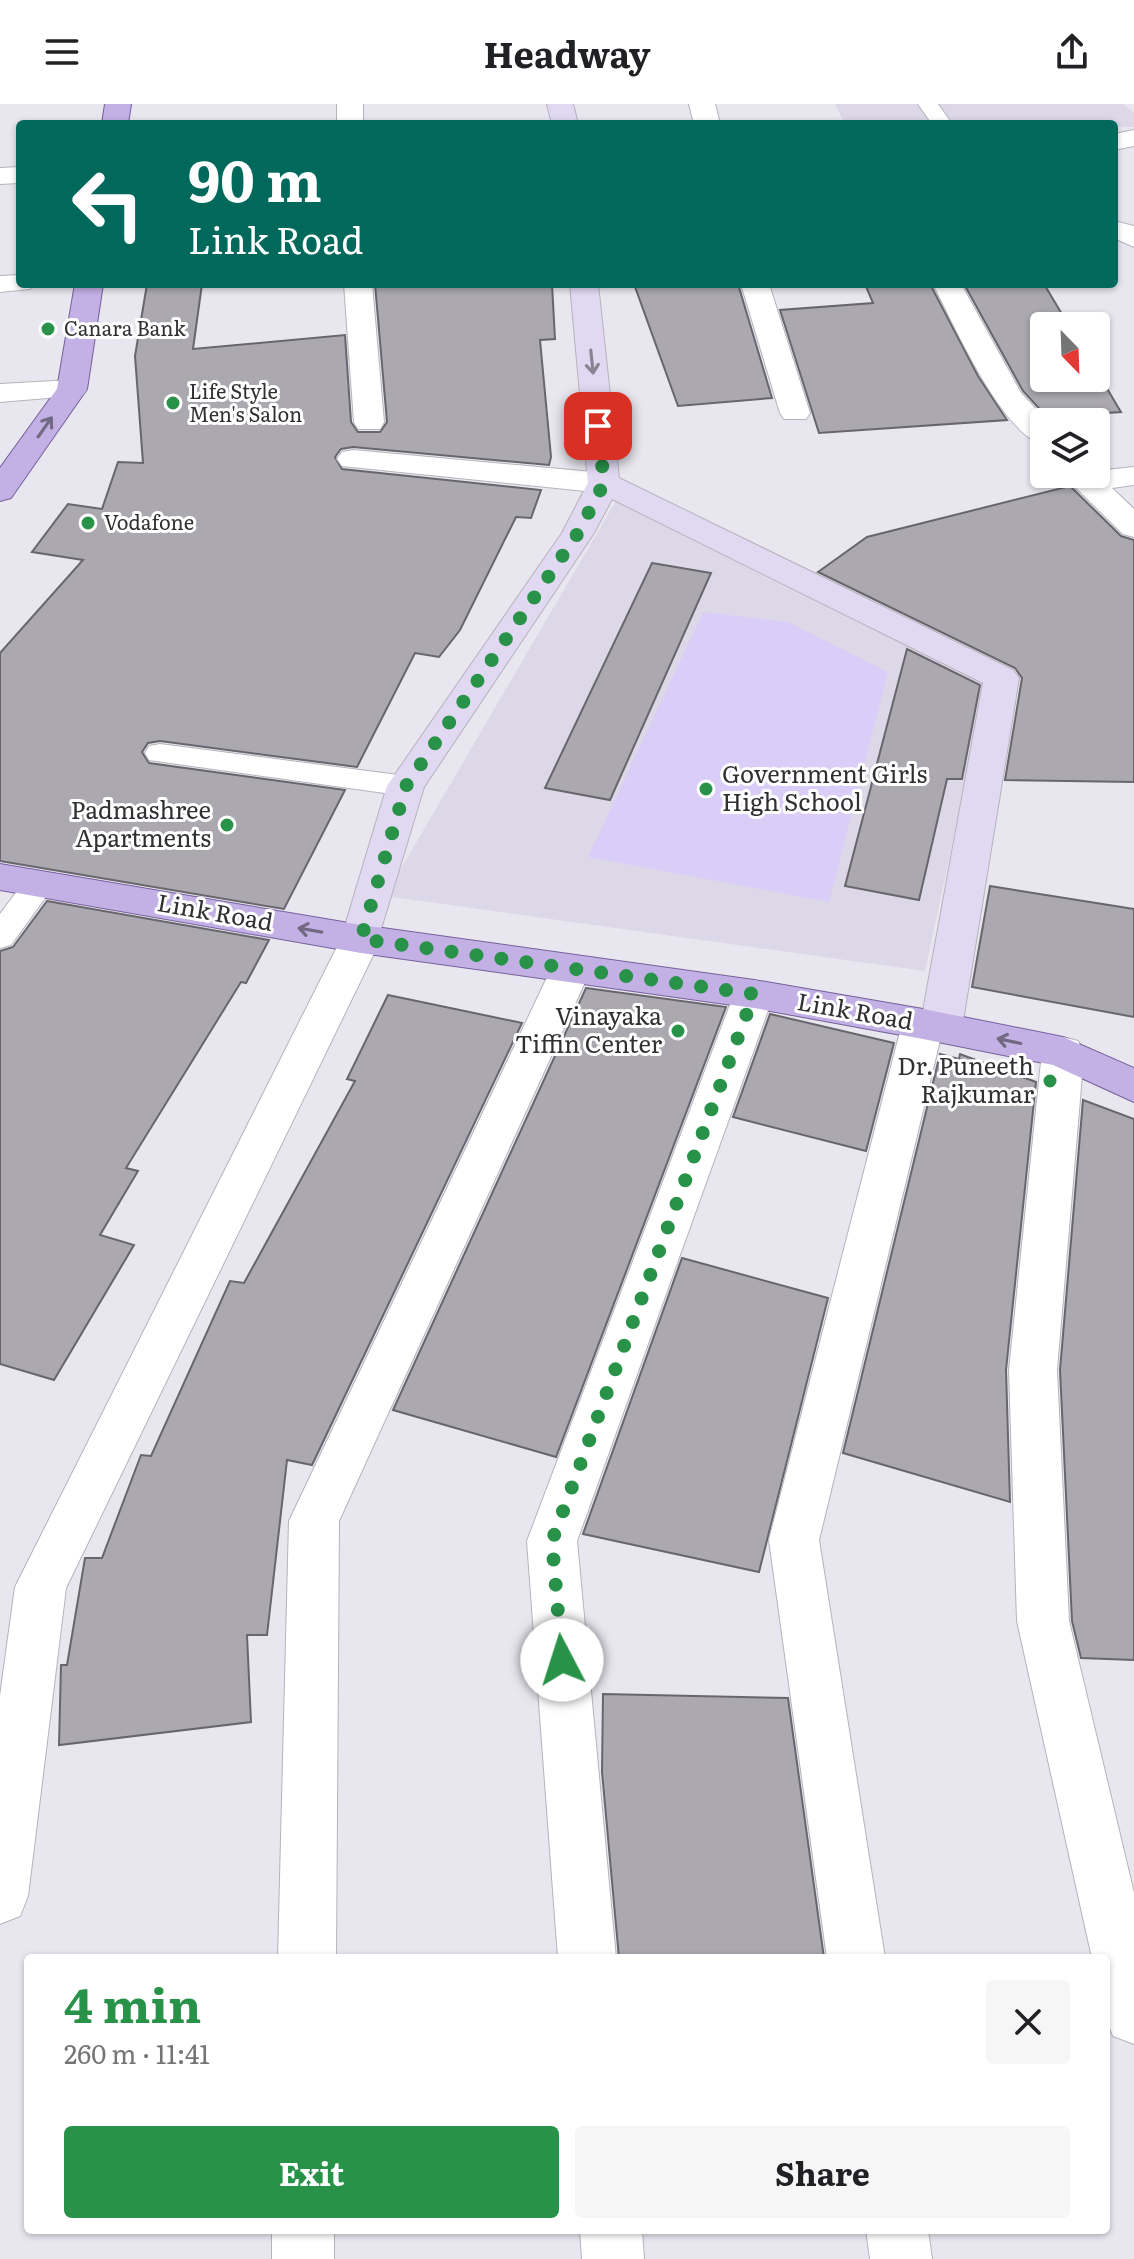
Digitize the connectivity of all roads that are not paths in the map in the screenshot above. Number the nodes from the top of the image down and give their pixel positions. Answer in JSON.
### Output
{"nodes":[{"id":1,"x":88,"y":288,"type":"edge"},
{"id":2,"x":358,"y":288,"type":"edge"},
{"id":3,"x":584,"y":288,"type":"edge"},
{"id":4,"x":756,"y":288,"type":"edge"},
{"id":5,"x":949,"y":288,"type":"edge"},
{"id":6,"x":72,"y":389,"type":"junction"},
{"id":7,"x":0,"y":393,"type":"edge"},
{"id":8,"x":795,"y":413,"type":"dead end"},
{"id":9,"x":1030,"y":421,"type":"edge"},
{"id":10,"x":369,"y":422,"type":"dead end"},
{"id":11,"x":353,"y":459,"type":"dead end"},
{"id":12,"x":1134,"y":476,"type":"edge"},
{"id":13,"x":1110,"y":477,"type":"edge"},
{"id":14,"x":604,"y":483,"type":"junction"},
{"id":15,"x":1093,"y":488,"type":"edge"},
{"id":16,"x":0,"y":491,"type":"edge"},
{"id":17,"x":1134,"y":527,"type":"edge"},
{"id":18,"x":160,"y":753,"type":"dead end"},
{"id":19,"x":406,"y":786,"type":"junction"},
{"id":20,"x":0,"y":877,"type":"edge"},
{"id":21,"x":40,"y":883,"type":"junction"},
{"id":22,"x":0,"y":937,"type":"edge"},
{"id":23,"x":361,"y":939,"type":"junction"},
{"id":24,"x":571,"y":969,"type":"junction"},
{"id":25,"x":754,"y":994,"type":"junction"},
{"id":26,"x":932,"y":1026,"type":"junction"},
{"id":27,"x":1063,"y":1052,"type":"junction"},
{"id":28,"x":1134,"y":1086,"type":"edge"},
{"id":29,"x":10,"y":1744,"type":"edge"},
{"id":30,"x":0,"y":1896,"type":"edge"},
{"id":31,"x":307,"y":1954,"type":"edge"},
{"id":32,"x":587,"y":1954,"type":"edge"},
{"id":33,"x":855,"y":1954,"type":"edge"},
{"id":34,"x":1134,"y":2015,"type":"edge"},
{"id":35,"x":303,"y":2234,"type":"edge"},
{"id":36,"x":611,"y":2234,"type":"edge"},
{"id":37,"x":898,"y":2234,"type":"edge"},
{"id":38,"x":303,"y":2259,"type":"edge"},
{"id":39,"x":613,"y":2259,"type":"edge"},
{"id":40,"x":901,"y":2259,"type":"edge"}],
"edges":[{"from":1,"to":6,"type":"main road"},
{"from":2,"to":10,"type":"street"},
{"from":3,"to":14,"type":"street","one_way":true},
{"from":4,"to":8,"type":"street"},
{"from":5,"to":9,"type":"street"},
{"from":6,"to":7,"type":"street"},
{"from":16,"to":6,"type":"main road","one_way":true},
{"from":11,"to":14,"type":"street"},
{"from":12,"to":13,"type":"street"},
{"from":14,"to":19,"type":"street"},
{"from":14,"to":26,"type":"street"},
{"from":15,"to":17,"type":"street"},
{"from":18,"to":19,"type":"lane"},
{"from":19,"to":23,"type":"street"},
{"from":20,"to":21,"type":"main road","name":"Link Road"},
{"from":21,"to":22,"type":"lane"},
{"from":23,"to":21,"type":"main road","name":"Link Road","one_way":true},
{"from":23,"to":24,"type":"main road","name":"Link Road"},
{"from":23,"to":29,"type":"street"},
{"from":24,"to":25,"type":"main road","name":"Link Road"},
{"from":24,"to":31,"type":"street"},
{"from":25,"to":26,"type":"main road","name":"Link Road"},
{"from":25,"to":32,"type":"street"},
{"from":27,"to":26,"type":"main road","name":"Link Road","one_way":true},
{"from":26,"to":33,"type":"street"},
{"from":27,"to":28,"type":"main road","name":"Link Road"},
{"from":27,"to":34,"type":"street"},
{"from":29,"to":30,"type":"street"},
{"from":35,"to":38,"type":"street"},
{"from":36,"to":39,"type":"street"},
{"from":37,"to":40,"type":"street"}]}
